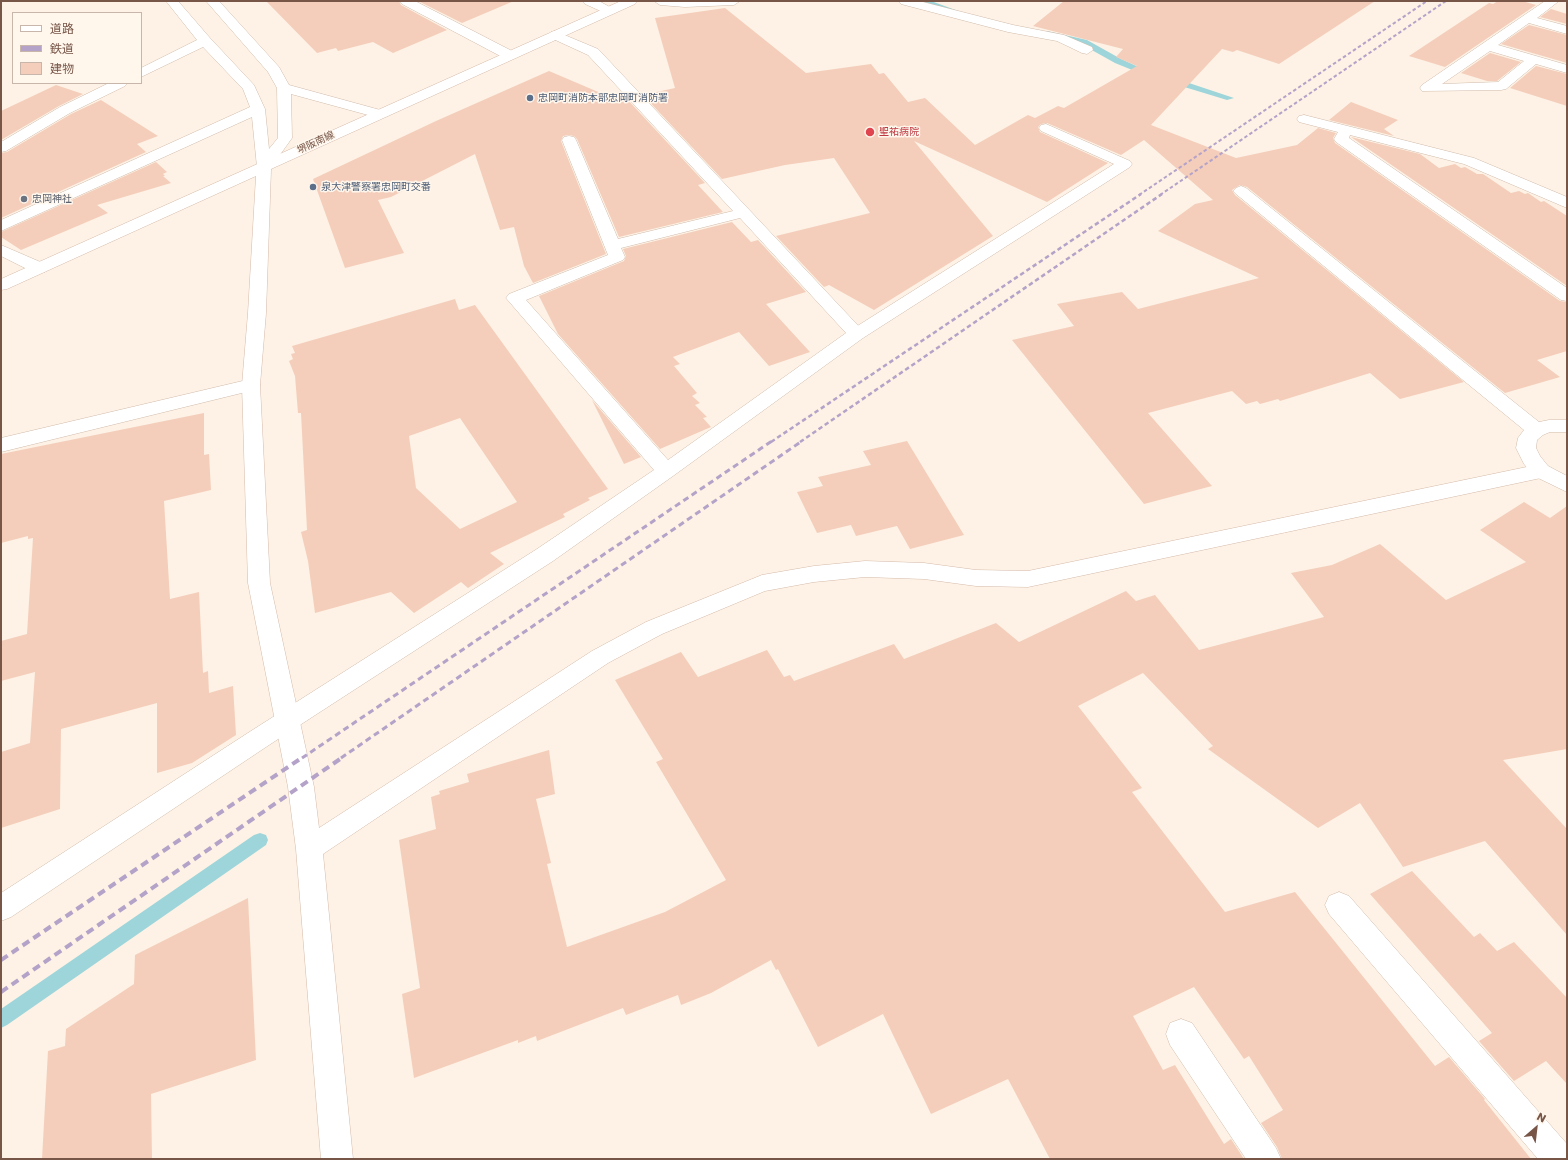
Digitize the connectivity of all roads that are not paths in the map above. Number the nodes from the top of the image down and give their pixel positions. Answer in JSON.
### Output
{"nodes":[{"id":1,"x":172,"y":1,"type":"edge"},
{"id":2,"x":212,"y":1,"type":"edge"},
{"id":3,"x":406,"y":1,"type":"edge"},
{"id":4,"x":589,"y":1,"type":"edge"},
{"id":5,"x":631,"y":1,"type":"edge"},
{"id":6,"x":660,"y":1,"type":"edge"},
{"id":7,"x":734,"y":1,"type":"edge"},
{"id":8,"x":905,"y":1,"type":"edge"},
{"id":9,"x":1553,"y":1,"type":"edge"},
{"id":10,"x":609,"y":10,"type":"junction"},
{"id":11,"x":1528,"y":19,"type":"junction"},
{"id":12,"x":1567,"y":30,"type":"edge"},
{"id":13,"x":555,"y":35,"type":"junction"},
{"id":14,"x":204,"y":41,"type":"junction"},
{"id":15,"x":1488,"y":46,"type":"junction"},
{"id":16,"x":1087,"y":50,"type":"dead end"},
{"id":17,"x":509,"y":55,"type":"junction"},
{"id":18,"x":1534,"y":59,"type":"junction"},
{"id":19,"x":1567,"y":68,"type":"edge"},
{"id":20,"x":142,"y":72,"type":"edge"},
{"id":21,"x":118,"y":84,"type":"edge"},
{"id":22,"x":284,"y":88,"type":"junction"},
{"id":23,"x":258,"y":109,"type":"junction"},
{"id":24,"x":379,"y":114,"type":"junction"},
{"id":25,"x":1304,"y":119,"type":"dead end"},
{"id":26,"x":1046,"y":128,"type":"dead end"},
{"id":27,"x":1346,"y":130,"type":"junction"},
{"id":28,"x":570,"y":140,"type":"dead end"},
{"id":29,"x":1,"y":148,"type":"edge"},
{"id":30,"x":264,"y":167,"type":"junction"},
{"id":31,"x":1241,"y":191,"type":"dead end"},
{"id":32,"x":1567,"y":203,"type":"edge"},
{"id":33,"x":742,"y":213,"type":"junction"},
{"id":34,"x":1,"y":226,"type":"edge"},
{"id":35,"x":612,"y":245,"type":"junction"},
{"id":36,"x":1,"y":250,"type":"edge"},
{"id":37,"x":39,"y":268,"type":"junction"},
{"id":38,"x":1,"y":285,"type":"edge"},
{"id":39,"x":1567,"y":296,"type":"edge"},
{"id":40,"x":857,"y":334,"type":"junction"},
{"id":41,"x":251,"y":385,"type":"junction"},
{"id":42,"x":1567,"y":426,"type":"edge"},
{"id":43,"x":1536,"y":430,"type":"junction"},
{"id":44,"x":1,"y":445,"type":"edge"},
{"id":45,"x":1541,"y":471,"type":"junction"},
{"id":46,"x":666,"y":472,"type":"junction"},
{"id":47,"x":1567,"y":485,"type":"edge"},
{"id":48,"x":288,"y":721,"type":"junction"},
{"id":49,"x":309,"y":849,"type":"junction"},
{"id":50,"x":56,"y":871,"type":"junction"},
{"id":51,"x":1,"y":890,"type":"edge"},
{"id":52,"x":1339,"y":905,"type":"dead end"},
{"id":53,"x":1,"y":908,"type":"edge"},
{"id":54,"x":1181,"y":1034,"type":"dead end"},
{"id":55,"x":337,"y":1159,"type":"edge"},
{"id":56,"x":1265,"y":1159,"type":"edge"},
{"id":57,"x":1559,"y":1159,"type":"edge"}],
"edges":[{"from":1,"to":14,"type":"street"},
{"from":2,"to":22,"type":"street"},
{"from":3,"to":17,"type":"street"},
{"from":4,"to":10,"type":"street"},
{"from":5,"to":10,"type":"street","name":"堺阪南線"},
{"from":6,"to":7,"type":"street"},
{"from":8,"to":16,"type":"street"},
{"from":9,"to":11,"type":"street"},
{"from":10,"to":13,"type":"street","name":"堺阪南線"},
{"from":11,"to":12,"type":"street"},
{"from":11,"to":15,"type":"street"},
{"from":13,"to":17,"type":"street","name":"堺阪南線"},
{"from":13,"to":33,"type":"street"},
{"from":14,"to":20,"type":"street"},
{"from":14,"to":23,"type":"street"},
{"from":15,"to":18,"type":"street"},
{"from":15,"to":18,"type":"street"},
{"from":17,"to":24,"type":"street","name":"堺阪南線"},
{"from":18,"to":19,"type":"street"},
{"from":21,"to":29,"type":"street"},
{"from":22,"to":24,"type":"street"},
{"from":22,"to":30,"type":"street"},
{"from":23,"to":30,"type":"street"},
{"from":23,"to":34,"type":"street"},
{"from":24,"to":30,"type":"street","name":"堺阪南線"},
{"from":25,"to":27,"type":"street"},
{"from":26,"to":40,"type":"street"},
{"from":27,"to":32,"type":"street"},
{"from":27,"to":39,"type":"street"},
{"from":28,"to":35,"type":"street"},
{"from":30,"to":37,"type":"street","name":"堺阪南線"},
{"from":30,"to":41,"type":"street"},
{"from":31,"to":43,"type":"street"},
{"from":33,"to":35,"type":"street"},
{"from":33,"to":40,"type":"street"},
{"from":35,"to":46,"type":"street"},
{"from":36,"to":37,"type":"street"},
{"from":37,"to":38,"type":"street","name":"堺阪南線"},
{"from":40,"to":46,"type":"street"},
{"from":41,"to":44,"type":"street"},
{"from":41,"to":48,"type":"street"},
{"from":42,"to":43,"type":"street"},
{"from":43,"to":45,"type":"street"},
{"from":45,"to":47,"type":"street"},
{"from":45,"to":49,"type":"street"},
{"from":46,"to":48,"type":"street"},
{"from":48,"to":49,"type":"street"},
{"from":48,"to":50,"type":"street"},
{"from":49,"to":55,"type":"street"},
{"from":50,"to":51,"type":"street"},
{"from":50,"to":53,"type":"street"},
{"from":52,"to":57,"type":"street"},
{"from":54,"to":56,"type":"street"}]}
